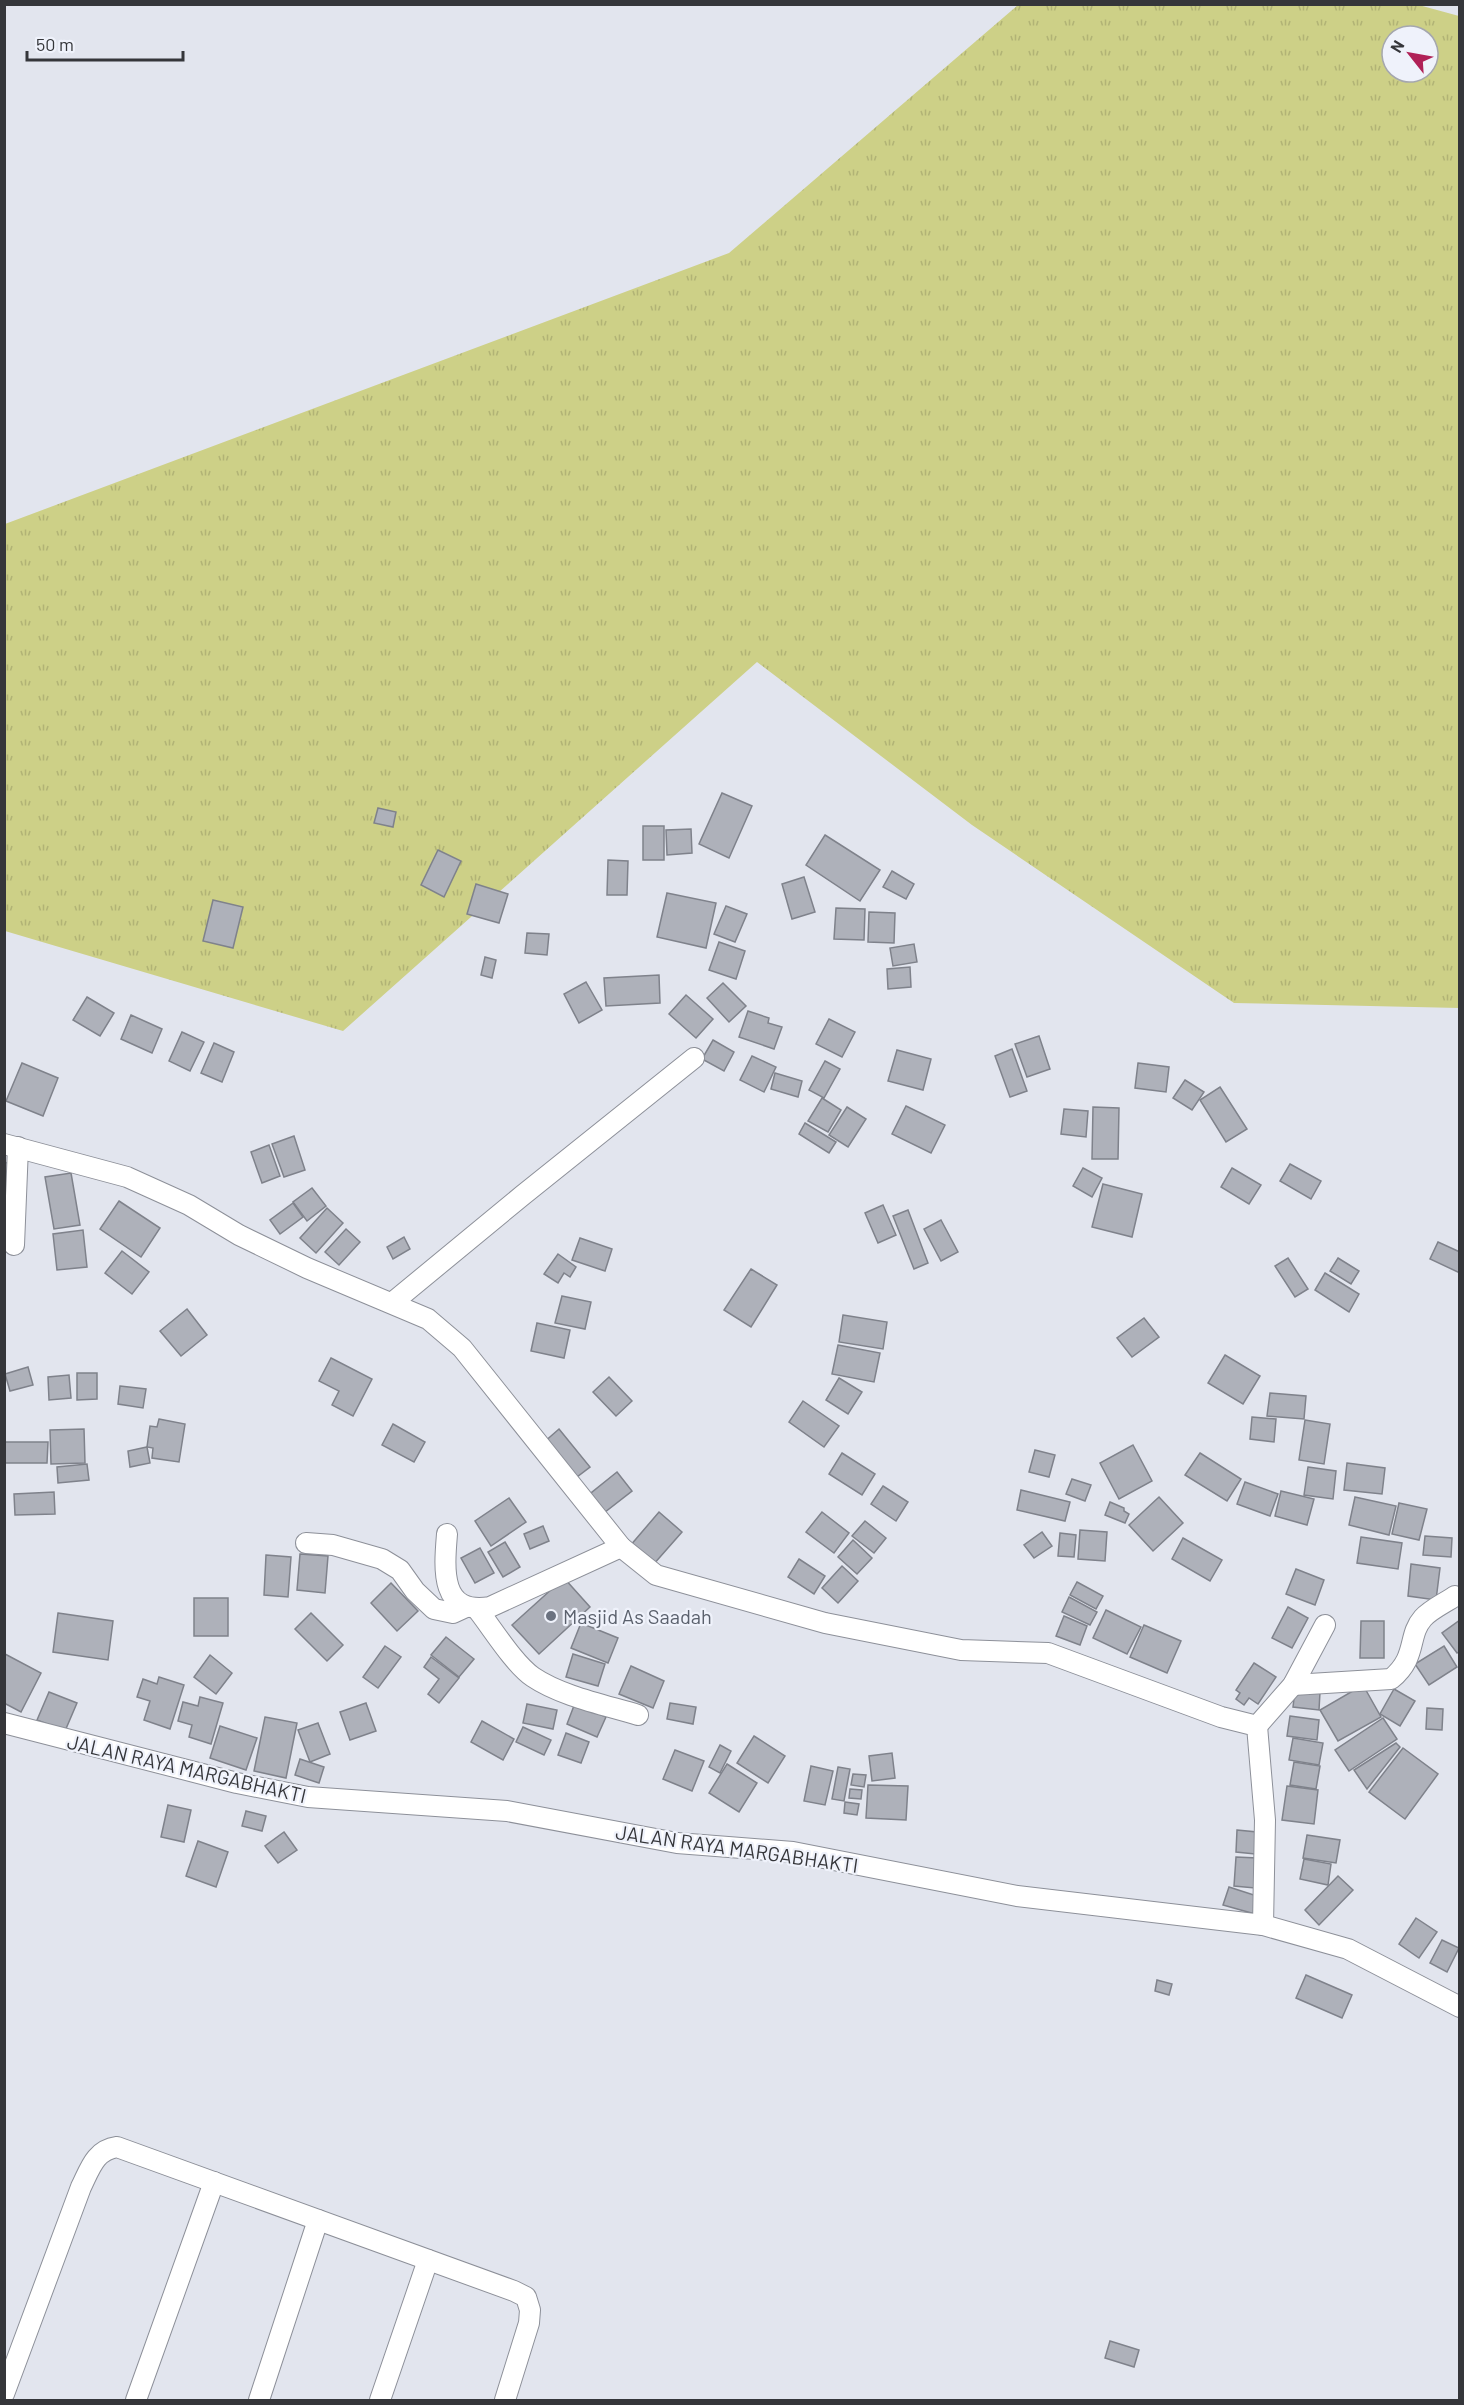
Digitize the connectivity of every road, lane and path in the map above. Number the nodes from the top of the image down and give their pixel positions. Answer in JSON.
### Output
{"nodes":[{"id":1,"x":694,"y":1058,"type":"dead end"},
{"id":2,"x":11,"y":1146,"type":"edge"},
{"id":3,"x":15,"y":1245,"type":"dead end"},
{"id":4,"x":392,"y":1303,"type":"junction"},
{"id":5,"x":447,"y":1534,"type":"dead end"},
{"id":6,"x":306,"y":1543,"type":"dead end"},
{"id":7,"x":621,"y":1547,"type":"junction"},
{"id":8,"x":1455,"y":1596,"type":"dead end"},
{"id":9,"x":472,"y":1608,"type":"junction"},
{"id":10,"x":1325,"y":1625,"type":"dead end"},
{"id":11,"x":1293,"y":1685,"type":"junction"},
{"id":12,"x":638,"y":1715,"type":"dead end"},
{"id":13,"x":4,"y":1723,"type":"edge"},
{"id":14,"x":1257,"y":1726,"type":"junction"},
{"id":15,"x":1263,"y":1925,"type":"junction"},
{"id":16,"x":1460,"y":2007,"type":"edge"},
{"id":17,"x":214,"y":2182,"type":"junction"},
{"id":18,"x":318,"y":2220,"type":"junction"},
{"id":19,"x":428,"y":2259,"type":"junction"},
{"id":20,"x":4,"y":2394,"type":"edge"},
{"id":21,"x":136,"y":2400,"type":"edge"},
{"id":22,"x":259,"y":2400,"type":"edge"},
{"id":23,"x":380,"y":2400,"type":"edge"},
{"id":24,"x":505,"y":2400,"type":"edge"}],
"edges":[{"from":1,"to":4,"type":"street"},
{"from":2,"to":3,"type":"street"},
{"from":2,"to":4,"type":"street"},
{"from":4,"to":7,"type":"street"},
{"from":5,"to":9,"type":"street"},
{"from":6,"to":9,"type":"street"},
{"from":7,"to":9,"type":"street"},
{"from":7,"to":14,"type":"street"},
{"from":8,"to":11,"type":"street"},
{"from":9,"to":12,"type":"street"},
{"from":10,"to":11,"type":"street"},
{"from":11,"to":14,"type":"street"},
{"from":13,"to":15,"type":"street","name":"JALAN RAYA MARGABHAKTI"},
{"from":14,"to":15,"type":"street"},
{"from":15,"to":16,"type":"street","name":"JALAN RAYA MARGABHAKTI"},
{"from":17,"to":18,"type":"street"},
{"from":17,"to":20,"type":"street"},
{"from":17,"to":21,"type":"street"},
{"from":18,"to":19,"type":"street"},
{"from":18,"to":22,"type":"street"},
{"from":19,"to":23,"type":"street"},
{"from":19,"to":24,"type":"street"}]}
